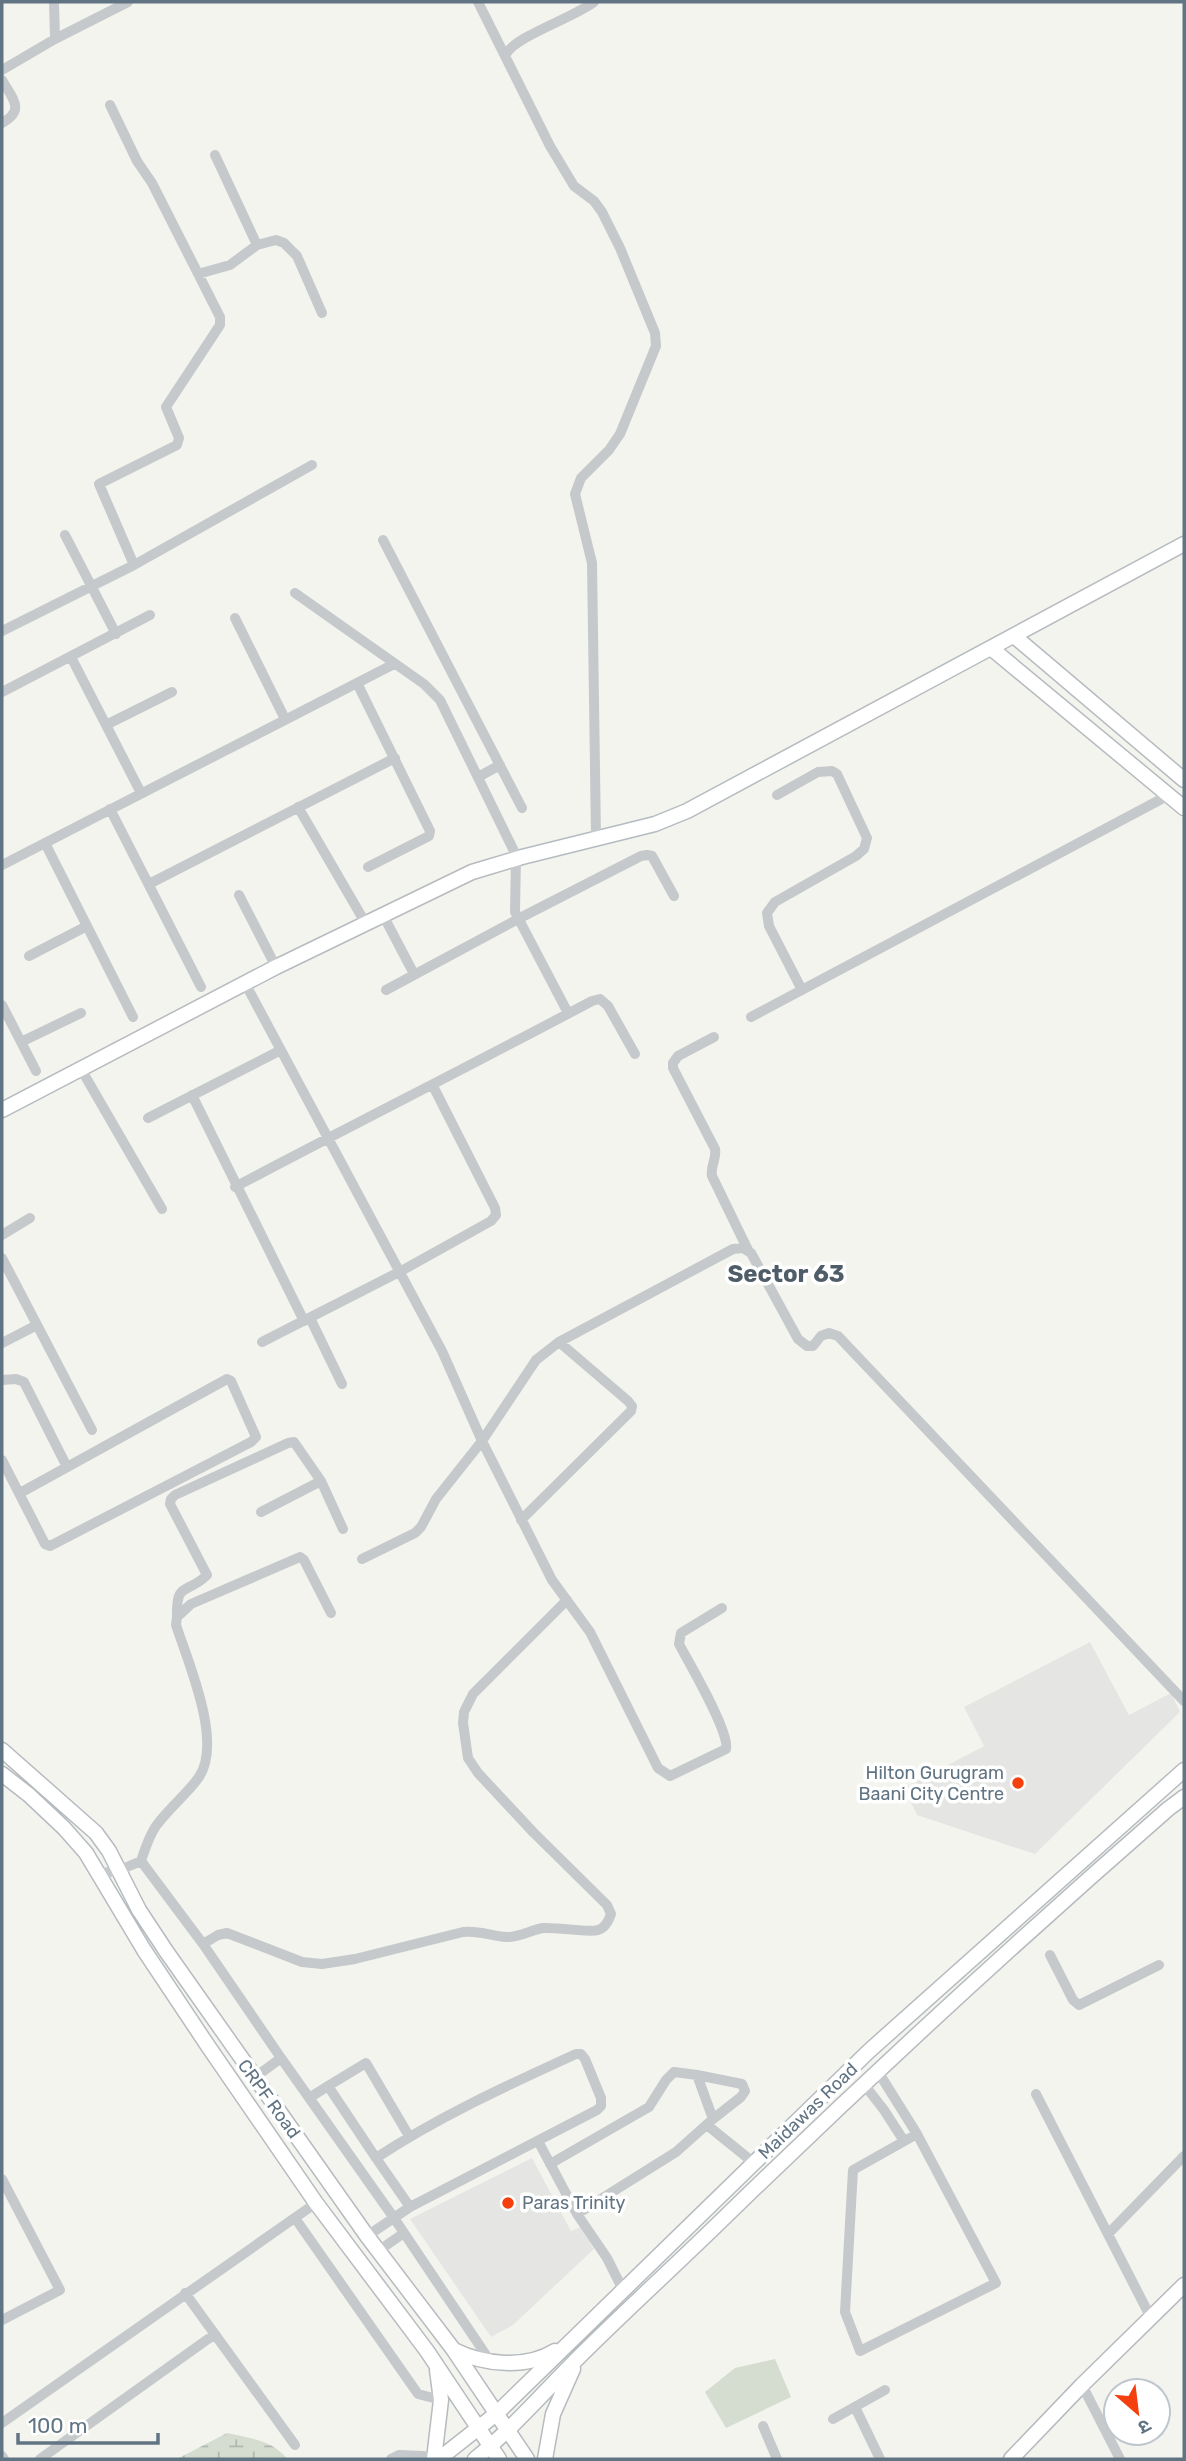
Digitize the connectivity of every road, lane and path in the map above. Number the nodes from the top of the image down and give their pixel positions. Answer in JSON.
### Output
{"nodes":[{"id":1,"x":54,"y":2,"type":"edge"},
{"id":2,"x":128,"y":2,"type":"edge"},
{"id":3,"x":478,"y":2,"type":"edge"},
{"id":4,"x":594,"y":2,"type":"edge"},
{"id":5,"x":55,"y":39,"type":"junction"},
{"id":6,"x":506,"y":54,"type":"junction"},
{"id":7,"x":2,"y":70,"type":"edge"},
{"id":8,"x":2,"y":80,"type":"edge"},
{"id":9,"x":110,"y":105,"type":"dead end"},
{"id":10,"x":2,"y":122,"type":"edge"},
{"id":11,"x":215,"y":155,"type":"dead end"},
{"id":12,"x":257,"y":246,"type":"junction"},
{"id":13,"x":198,"y":274,"type":"junction"},
{"id":14,"x":322,"y":313,"type":"dead end"},
{"id":15,"x":312,"y":465,"type":"dead end"},
{"id":16,"x":65,"y":535,"type":"dead end"},
{"id":17,"x":383,"y":540,"type":"dead end"},
{"id":18,"x":1184,"y":544,"type":"edge"},
{"id":19,"x":134,"y":565,"type":"junction"},
{"id":20,"x":92,"y":586,"type":"junction"},
{"id":21,"x":295,"y":593,"type":"dead end"},
{"id":22,"x":150,"y":615,"type":"dead end"},
{"id":23,"x":235,"y":618,"type":"dead end"},
{"id":24,"x":2,"y":631,"type":"edge"},
{"id":25,"x":116,"y":634,"type":"junction"},
{"id":26,"x":1014,"y":635,"type":"junction"},
{"id":27,"x":991,"y":648,"type":"junction"},
{"id":28,"x":71,"y":657,"type":"junction"},
{"id":29,"x":394,"y":664,"type":"junction"},
{"id":30,"x":356,"y":683,"type":"junction"},
{"id":31,"x":2,"y":692,"type":"edge"},
{"id":32,"x":172,"y":692,"type":"dead end"},
{"id":33,"x":285,"y":719,"type":"junction"},
{"id":34,"x":106,"y":725,"type":"junction"},
{"id":35,"x":394,"y":758,"type":"junction"},
{"id":36,"x":500,"y":765,"type":"junction"},
{"id":37,"x":478,"y":777,"type":"junction"},
{"id":38,"x":1184,"y":780,"type":"edge"},
{"id":39,"x":141,"y":793,"type":"junction"},
{"id":40,"x":777,"y":795,"type":"dead end"},
{"id":41,"x":1169,"y":795,"type":"junction"},
{"id":42,"x":298,"y":807,"type":"junction"},
{"id":43,"x":522,"y":808,"type":"dead end"},
{"id":44,"x":1184,"y":808,"type":"edge"},
{"id":45,"x":110,"y":809,"type":"junction"},
{"id":46,"x":596,"y":837,"type":"junction"},
{"id":47,"x":45,"y":843,"type":"junction"},
{"id":48,"x":516,"y":858,"type":"junction"},
{"id":49,"x":2,"y":865,"type":"edge"},
{"id":50,"x":368,"y":867,"type":"dead end"},
{"id":51,"x":149,"y":884,"type":"junction"},
{"id":52,"x":239,"y":895,"type":"dead end"},
{"id":53,"x":674,"y":897,"type":"dead end"},
{"id":54,"x":383,"y":915,"type":"junction"},
{"id":55,"x":518,"y":919,"type":"junction"},
{"id":56,"x":366,"y":924,"type":"junction"},
{"id":57,"x":87,"y":926,"type":"junction"},
{"id":58,"x":29,"y":956,"type":"dead end"},
{"id":59,"x":276,"y":967,"type":"junction"},
{"id":60,"x":414,"y":974,"type":"junction"},
{"id":61,"x":245,"y":983,"type":"junction"},
{"id":62,"x":201,"y":987,"type":"dead end"},
{"id":63,"x":387,"y":990,"type":"dead end"},
{"id":64,"x":802,"y":990,"type":"junction"},
{"id":65,"x":2,"y":1005,"type":"edge"},
{"id":66,"x":81,"y":1013,"type":"dead end"},
{"id":67,"x":568,"y":1013,"type":"junction"},
{"id":68,"x":133,"y":1017,"type":"dead end"},
{"id":69,"x":751,"y":1017,"type":"dead end"},
{"id":70,"x":714,"y":1037,"type":"dead end"},
{"id":71,"x":21,"y":1042,"type":"junction"},
{"id":72,"x":281,"y":1050,"type":"junction"},
{"id":73,"x":635,"y":1054,"type":"dead end"},
{"id":74,"x":81,"y":1069,"type":"junction"},
{"id":75,"x":36,"y":1071,"type":"dead end"},
{"id":76,"x":433,"y":1086,"type":"junction"},
{"id":77,"x":192,"y":1095,"type":"junction"},
{"id":78,"x":2,"y":1110,"type":"edge"},
{"id":79,"x":148,"y":1118,"type":"dead end"},
{"id":80,"x":328,"y":1138,"type":"junction"},
{"id":81,"x":235,"y":1187,"type":"junction"},
{"id":82,"x":162,"y":1209,"type":"dead end"},
{"id":83,"x":30,"y":1219,"type":"dead end"},
{"id":84,"x":2,"y":1235,"type":"edge"},
{"id":85,"x":748,"y":1250,"type":"junction"},
{"id":86,"x":2,"y":1258,"type":"edge"},
{"id":87,"x":401,"y":1271,"type":"junction"},
{"id":88,"x":307,"y":1319,"type":"junction"},
{"id":89,"x":37,"y":1325,"type":"junction"},
{"id":90,"x":2,"y":1342,"type":"edge"},
{"id":91,"x":262,"y":1342,"type":"dead end"},
{"id":92,"x":559,"y":1342,"type":"junction"},
{"id":93,"x":2,"y":1380,"type":"edge"},
{"id":94,"x":342,"y":1384,"type":"dead end"},
{"id":95,"x":92,"y":1430,"type":"dead end"},
{"id":96,"x":482,"y":1441,"type":"junction"},
{"id":97,"x":2,"y":1460,"type":"edge"},
{"id":98,"x":64,"y":1461,"type":"dead end"},
{"id":99,"x":321,"y":1481,"type":"junction"},
{"id":100,"x":20,"y":1493,"type":"junction"},
{"id":101,"x":261,"y":1512,"type":"dead end"},
{"id":102,"x":521,"y":1520,"type":"junction"},
{"id":103,"x":343,"y":1528,"type":"dead end"},
{"id":104,"x":362,"y":1559,"type":"dead end"},
{"id":105,"x":567,"y":1600,"type":"junction"},
{"id":106,"x":722,"y":1608,"type":"dead end"},
{"id":107,"x":331,"y":1613,"type":"dead end"},
{"id":108,"x":177,"y":1617,"type":"junction"},
{"id":109,"x":1184,"y":1701,"type":"edge"},
{"id":110,"x":2,"y":1750,"type":"edge"},
{"id":111,"x":1184,"y":1770,"type":"edge"},
{"id":112,"x":2,"y":1774,"type":"edge"},
{"id":113,"x":1182,"y":1804,"type":"edge"},
{"id":114,"x":141,"y":1861,"type":"junction"},
{"id":115,"x":120,"y":1870,"type":"junction"},
{"id":116,"x":99,"y":1874,"type":"junction"},
{"id":117,"x":1061,"y":1879,"type":"junction"},
{"id":118,"x":1074,"y":1890,"type":"junction"},
{"id":119,"x":203,"y":1944,"type":"junction"},
{"id":120,"x":1050,"y":1955,"type":"dead end"},
{"id":121,"x":1159,"y":1965,"type":"dead end"},
{"id":122,"x":281,"y":2058,"type":"junction"},
{"id":123,"x":877,"y":2070,"type":"junction"},
{"id":124,"x":697,"y":2075,"type":"junction"},
{"id":125,"x":254,"y":2078,"type":"junction"},
{"id":126,"x":863,"y":2084,"type":"junction"},
{"id":127,"x":328,"y":2086,"type":"junction"},
{"id":128,"x":1036,"y":2094,"type":"dead end"},
{"id":129,"x":309,"y":2098,"type":"junction"},
{"id":130,"x":710,"y":2122,"type":"junction"},
{"id":131,"x":917,"y":2134,"type":"junction"},
{"id":132,"x":409,"y":2136,"type":"junction"},
{"id":133,"x":538,"y":2141,"type":"junction"},
{"id":134,"x":904,"y":2141,"type":"junction"},
{"id":135,"x":1184,"y":2156,"type":"edge"},
{"id":136,"x":376,"y":2158,"type":"junction"},
{"id":137,"x":754,"y":2163,"type":"junction"},
{"id":138,"x":550,"y":2164,"type":"junction"},
{"id":139,"x":2,"y":2179,"type":"edge"},
{"id":140,"x":333,"y":2188,"type":"junction"},
{"id":141,"x":315,"y":2201,"type":"junction"},
{"id":142,"x":410,"y":2207,"type":"junction"},
{"id":143,"x":577,"y":2214,"type":"junction"},
{"id":144,"x":295,"y":2218,"type":"junction"},
{"id":145,"x":394,"y":2218,"type":"junction"},
{"id":146,"x":404,"y":2232,"type":"junction"},
{"id":147,"x":1108,"y":2234,"type":"junction"},
{"id":148,"x":367,"y":2236,"type":"junction"},
{"id":149,"x":379,"y":2251,"type":"junction"},
{"id":150,"x":1184,"y":2285,"type":"edge"},
{"id":151,"x":623,"y":2290,"type":"junction"},
{"id":152,"x":185,"y":2293,"type":"junction"},
{"id":153,"x":1151,"y":2318,"type":"junction"},
{"id":154,"x":2,"y":2320,"type":"edge"},
{"id":155,"x":215,"y":2334,"type":"junction"},
{"id":156,"x":567,"y":2344,"type":"junction"},
{"id":157,"x":453,"y":2349,"type":"junction"},
{"id":158,"x":578,"y":2358,"type":"junction"},
{"id":159,"x":491,"y":2361,"type":"junction"},
{"id":160,"x":436,"y":2365,"type":"junction"},
{"id":161,"x":1082,"y":2385,"type":"junction"},
{"id":162,"x":885,"y":2390,"type":"dead end"},
{"id":163,"x":440,"y":2400,"type":"junction"},
{"id":164,"x":855,"y":2407,"type":"junction"},
{"id":165,"x":496,"y":2413,"type":"junction"},
{"id":166,"x":833,"y":2419,"type":"dead end"},
{"id":167,"x":2,"y":2423,"type":"edge"},
{"id":168,"x":763,"y":2426,"type":"dead end"},
{"id":169,"x":480,"y":2428,"type":"junction"},
{"id":170,"x":508,"y":2430,"type":"junction"},
{"id":171,"x":295,"y":2445,"type":"dead end"},
{"id":172,"x":491,"y":2446,"type":"junction"},
{"id":173,"x":40,"y":2459,"type":"edge"},
{"id":174,"x":391,"y":2459,"type":"edge"},
{"id":175,"x":427,"y":2459,"type":"edge"},
{"id":176,"x":437,"y":2459,"type":"edge"},
{"id":177,"x":475,"y":2459,"type":"edge"},
{"id":178,"x":499,"y":2459,"type":"edge"},
{"id":179,"x":527,"y":2459,"type":"edge"},
{"id":180,"x":545,"y":2459,"type":"edge"},
{"id":181,"x":777,"y":2459,"type":"edge"},
{"id":182,"x":880,"y":2459,"type":"edge"},
{"id":183,"x":1011,"y":2459,"type":"edge"},
{"id":184,"x":1121,"y":2459,"type":"edge"}],
"edges":[{"from":1,"to":5,"type":"street"},
{"from":2,"to":5,"type":"street"},
{"from":3,"to":6,"type":"street"},
{"from":4,"to":6,"type":"street"},
{"from":5,"to":7,"type":"street"},
{"from":6,"to":46,"type":"street"},
{"from":8,"to":10,"type":"street"},
{"from":9,"to":13,"type":"street"},
{"from":11,"to":12,"type":"street"},
{"from":12,"to":13,"type":"street"},
{"from":12,"to":14,"type":"street"},
{"from":13,"to":19,"type":"street"},
{"from":15,"to":19,"type":"street"},
{"from":16,"to":20,"type":"street"},
{"from":17,"to":36,"type":"street"},
{"from":18,"to":26,"type":"street"},
{"from":19,"to":20,"type":"street"},
{"from":20,"to":24,"type":"street"},
{"from":20,"to":25,"type":"street"},
{"from":21,"to":29,"type":"street"},
{"from":22,"to":25,"type":"street"},
{"from":23,"to":33,"type":"street"},
{"from":25,"to":28,"type":"street"},
{"from":26,"to":27,"type":"street"},
{"from":26,"to":38,"type":"street"},
{"from":27,"to":41,"type":"street"},
{"from":27,"to":46,"type":"street"},
{"from":28,"to":31,"type":"street"},
{"from":28,"to":34,"type":"street"},
{"from":29,"to":30,"type":"street"},
{"from":29,"to":37,"type":"street"},
{"from":30,"to":33,"type":"street"},
{"from":30,"to":35,"type":"street"},
{"from":32,"to":34,"type":"street"},
{"from":33,"to":39,"type":"street"},
{"from":34,"to":39,"type":"street"},
{"from":35,"to":42,"type":"street"},
{"from":35,"to":50,"type":"street"},
{"from":36,"to":37,"type":"street"},
{"from":36,"to":43,"type":"street"},
{"from":37,"to":48,"type":"street"},
{"from":39,"to":45,"type":"street"},
{"from":40,"to":64,"type":"street"},
{"from":41,"to":44,"type":"street"},
{"from":41,"to":64,"type":"street"},
{"from":42,"to":51,"type":"street"},
{"from":42,"to":56,"type":"street"},
{"from":45,"to":47,"type":"street"},
{"from":45,"to":51,"type":"street"},
{"from":46,"to":48,"type":"street"},
{"from":47,"to":49,"type":"street"},
{"from":47,"to":57,"type":"street"},
{"from":48,"to":54,"type":"street"},
{"from":48,"to":55,"type":"street"},
{"from":51,"to":62,"type":"street"},
{"from":52,"to":59,"type":"street"},
{"from":53,"to":55,"type":"street"},
{"from":54,"to":56,"type":"street"},
{"from":54,"to":60,"type":"street"},
{"from":55,"to":60,"type":"street"},
{"from":55,"to":67,"type":"street"},
{"from":56,"to":59,"type":"street"},
{"from":57,"to":58,"type":"street"},
{"from":57,"to":68,"type":"street"},
{"from":59,"to":61,"type":"street"},
{"from":60,"to":63,"type":"street"},
{"from":61,"to":72,"type":"street"},
{"from":61,"to":74,"type":"street"},
{"from":64,"to":69,"type":"street"},
{"from":65,"to":71,"type":"street"},
{"from":66,"to":71,"type":"street"},
{"from":67,"to":73,"type":"street"},
{"from":67,"to":76,"type":"street"},
{"from":70,"to":85,"type":"street"},
{"from":71,"to":75,"type":"street"},
{"from":72,"to":77,"type":"street"},
{"from":72,"to":80,"type":"street"},
{"from":74,"to":78,"type":"street"},
{"from":74,"to":82,"type":"street"},
{"from":76,"to":80,"type":"street"},
{"from":76,"to":87,"type":"street"},
{"from":77,"to":79,"type":"street"},
{"from":77,"to":81,"type":"street"},
{"from":80,"to":81,"type":"street"},
{"from":80,"to":87,"type":"street"},
{"from":81,"to":88,"type":"street"},
{"from":83,"to":84,"type":"street"},
{"from":85,"to":92,"type":"street"},
{"from":85,"to":109,"type":"street"},
{"from":86,"to":89,"type":"street"},
{"from":87,"to":88,"type":"street"},
{"from":87,"to":96,"type":"street"},
{"from":88,"to":91,"type":"street"},
{"from":88,"to":94,"type":"street"},
{"from":89,"to":90,"type":"street"},
{"from":89,"to":95,"type":"street"},
{"from":92,"to":96,"type":"street"},
{"from":92,"to":102,"type":"street"},
{"from":93,"to":98,"type":"street"},
{"from":96,"to":102,"type":"street"},
{"from":96,"to":104,"type":"street"},
{"from":97,"to":100,"type":"street"},
{"from":99,"to":101,"type":"street"},
{"from":99,"to":103,"type":"street"},
{"from":99,"to":108,"type":"street"},
{"from":100,"to":100,"type":"street"},
{"from":102,"to":105,"type":"street"},
{"from":105,"to":106,"type":"street"},
{"from":105,"to":119,"type":"street"},
{"from":107,"to":108,"type":"street"},
{"from":108,"to":114,"type":"street"},
{"from":110,"to":115,"type":"street","name":"CRPF Road"},
{"from":111,"to":117,"type":"street","name":"Maidawas Road"},
{"from":112,"to":116,"type":"street"},
{"from":113,"to":118,"type":"street","name":"Maidawas Road"},
{"from":114,"to":115,"type":"street"},
{"from":114,"to":119,"type":"street"},
{"from":115,"to":116,"type":"street"},
{"from":115,"to":125,"type":"street","name":"CRPF Road"},
{"from":116,"to":141,"type":"street"},
{"from":117,"to":118,"type":"street"},
{"from":117,"to":137,"type":"street","name":"Maidawas Road"},
{"from":118,"to":123,"type":"street","name":"Maidawas Road"},
{"from":119,"to":122,"type":"street"},
{"from":120,"to":121,"type":"street"},
{"from":122,"to":125,"type":"street"},
{"from":122,"to":129,"type":"street"},
{"from":123,"to":126,"type":"street","name":"Maidawas Road"},
{"from":123,"to":131,"type":"street"},
{"from":124,"to":130,"type":"street"},
{"from":124,"to":130,"type":"street"},
{"from":124,"to":138,"type":"street"},
{"from":125,"to":140,"type":"street","name":"CRPF Road"},
{"from":126,"to":134,"type":"street"},
{"from":126,"to":158,"type":"street","name":"Maidawas Road"},
{"from":127,"to":129,"type":"street"},
{"from":127,"to":132,"type":"street"},
{"from":127,"to":136,"type":"street"},
{"from":128,"to":147,"type":"street"},
{"from":129,"to":145,"type":"street"},
{"from":130,"to":137,"type":"street"},
{"from":130,"to":143,"type":"street"},
{"from":131,"to":134,"type":"street"},
{"from":131,"to":134,"type":"street"},
{"from":132,"to":133,"type":"street"},
{"from":132,"to":136,"type":"street"},
{"from":133,"to":138,"type":"street"},
{"from":133,"to":142,"type":"street"},
{"from":135,"to":147,"type":"street"},
{"from":136,"to":142,"type":"street"},
{"from":137,"to":151,"type":"street","name":"Maidawas Road"},
{"from":138,"to":143,"type":"street"},
{"from":139,"to":154,"type":"street"},
{"from":140,"to":141,"type":"street"},
{"from":140,"to":148,"type":"street","name":"CRPF Road"},
{"from":141,"to":144,"type":"street"},
{"from":141,"to":160,"type":"street"},
{"from":142,"to":145,"type":"street"},
{"from":143,"to":151,"type":"street"},
{"from":144,"to":152,"type":"street"},
{"from":144,"to":163,"type":"street"},
{"from":145,"to":146,"type":"street"},
{"from":145,"to":148,"type":"street"},
{"from":146,"to":149,"type":"street"},
{"from":146,"to":159,"type":"street"},
{"from":147,"to":153,"type":"street"},
{"from":148,"to":149,"type":"street","name":"CRPF Road"},
{"from":149,"to":157,"type":"street","name":"CRPF Road"},
{"from":150,"to":153,"type":"street"},
{"from":151,"to":156,"type":"street","name":"Maidawas Road"},
{"from":152,"to":155,"type":"street"},
{"from":152,"to":167,"type":"street"},
{"from":153,"to":161,"type":"street"},
{"from":155,"to":171,"type":"street"},
{"from":155,"to":173,"type":"street"},
{"from":156,"to":159,"type":"street"},
{"from":156,"to":165,"type":"street","name":"Maidawas Road"},
{"from":157,"to":159,"type":"street"},
{"from":157,"to":165,"type":"street","name":"CRPF Road"},
{"from":158,"to":170,"type":"street","name":"Maidawas Road"},
{"from":158,"to":180,"type":"street"},
{"from":160,"to":163,"type":"street"},
{"from":160,"to":169,"type":"street"},
{"from":161,"to":183,"type":"street"},
{"from":161,"to":184,"type":"street"},
{"from":162,"to":164,"type":"street"},
{"from":163,"to":176,"type":"street"},
{"from":164,"to":166,"type":"street"},
{"from":164,"to":182,"type":"street"},
{"from":165,"to":169,"type":"street","name":"Maidawas Road"},
{"from":165,"to":170,"type":"street","name":"CRPF Road"},
{"from":168,"to":181,"type":"street"},
{"from":169,"to":172,"type":"street"},
{"from":169,"to":176,"type":"street","name":"Maidawas Road"},
{"from":170,"to":172,"type":"street","name":"Maidawas Road"},
{"from":170,"to":179,"type":"street","name":"CRPF Road"},
{"from":172,"to":177,"type":"street","name":"Maidawas Road"},
{"from":172,"to":178,"type":"street"},
{"from":174,"to":175,"type":"street"}]}
